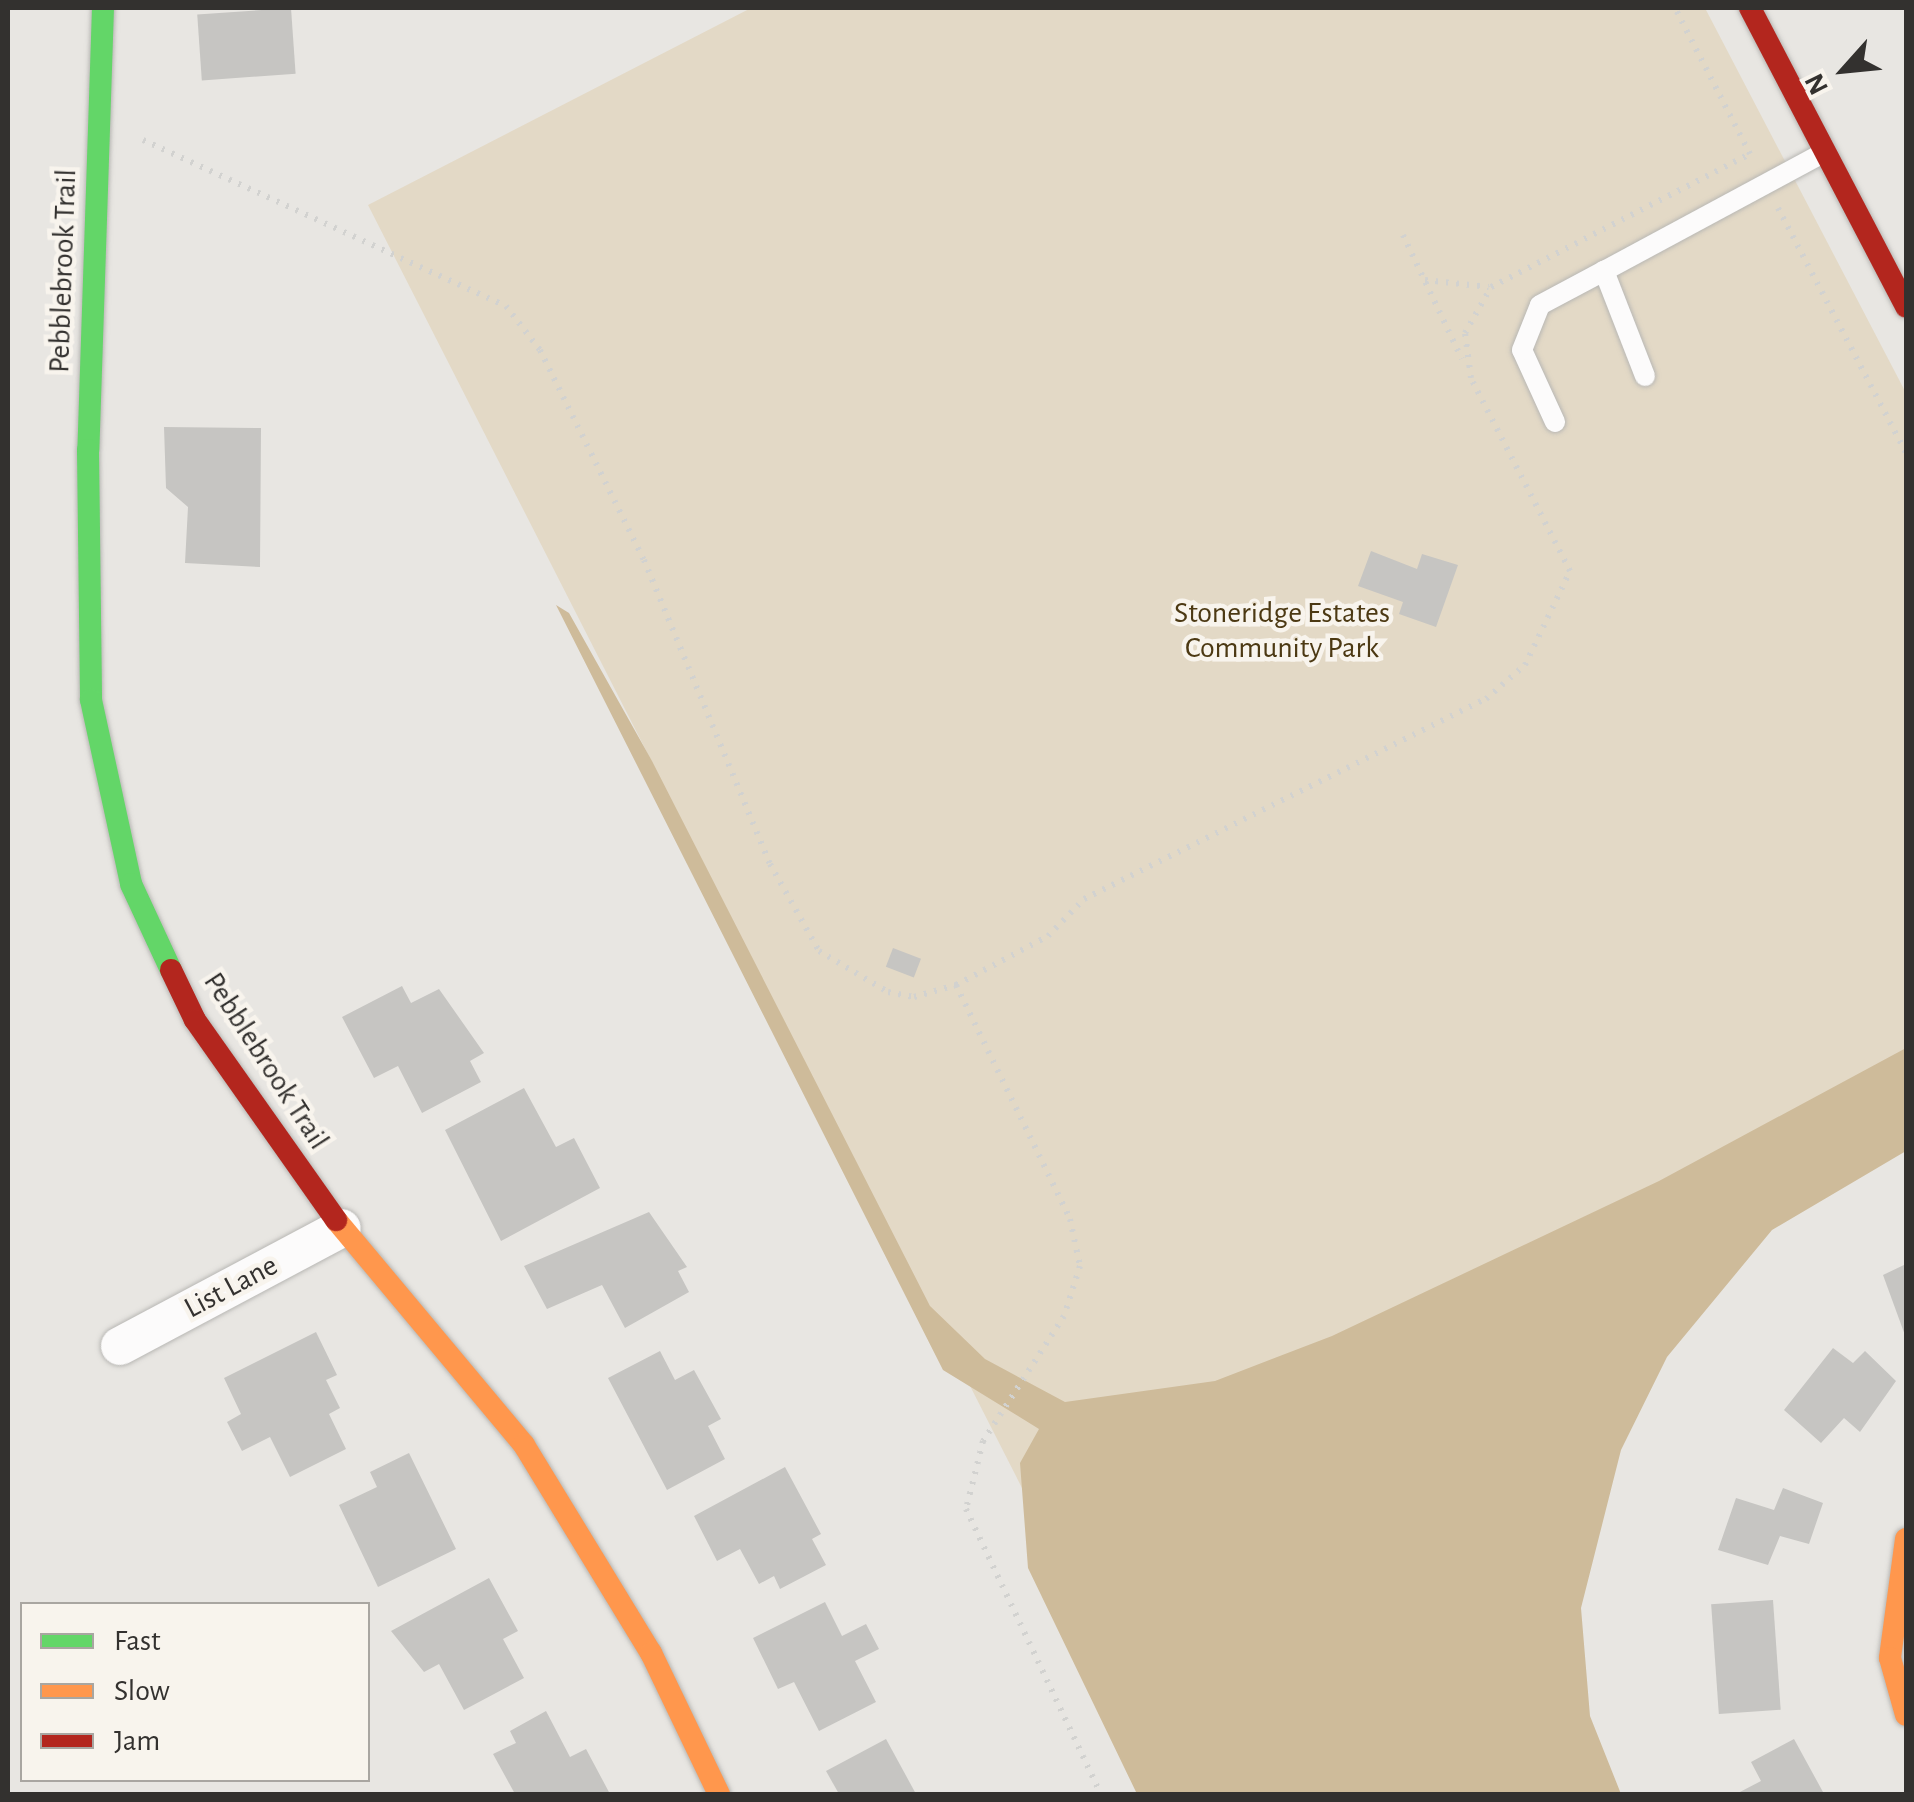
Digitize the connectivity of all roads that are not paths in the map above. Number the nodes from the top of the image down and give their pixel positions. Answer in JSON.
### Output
{"nodes":[{"id":1,"x":103,"y":8,"type":"edge"},
{"id":2,"x":1750,"y":8,"type":"edge"},
{"id":3,"x":1826,"y":152,"type":"junction"},
{"id":4,"x":1604,"y":271,"type":"junction"},
{"id":5,"x":1906,"y":307,"type":"edge"},
{"id":6,"x":1645,"y":376,"type":"dead end"},
{"id":7,"x":1555,"y":422,"type":"dead end"},
{"id":8,"x":342,"y":1228,"type":"junction"},
{"id":9,"x":120,"y":1346,"type":"dead end"},
{"id":10,"x":1906,"y":1539,"type":"edge"},
{"id":11,"x":1906,"y":1715,"type":"edge"},
{"id":12,"x":719,"y":1794,"type":"edge"}],
"edges":[{"from":1,"to":8,"type":"street","name":"Pebblebrook Trail"},
{"from":2,"to":3,"type":"street"},
{"from":3,"to":4,"type":"lane"},
{"from":3,"to":5,"type":"street"},
{"from":4,"to":6,"type":"lane"},
{"from":4,"to":7,"type":"lane"},
{"from":8,"to":9,"type":"street","name":"List Lane"},
{"from":8,"to":12,"type":"street","name":"Pebblebrook Trail"},
{"from":10,"to":11,"type":"street"}]}
